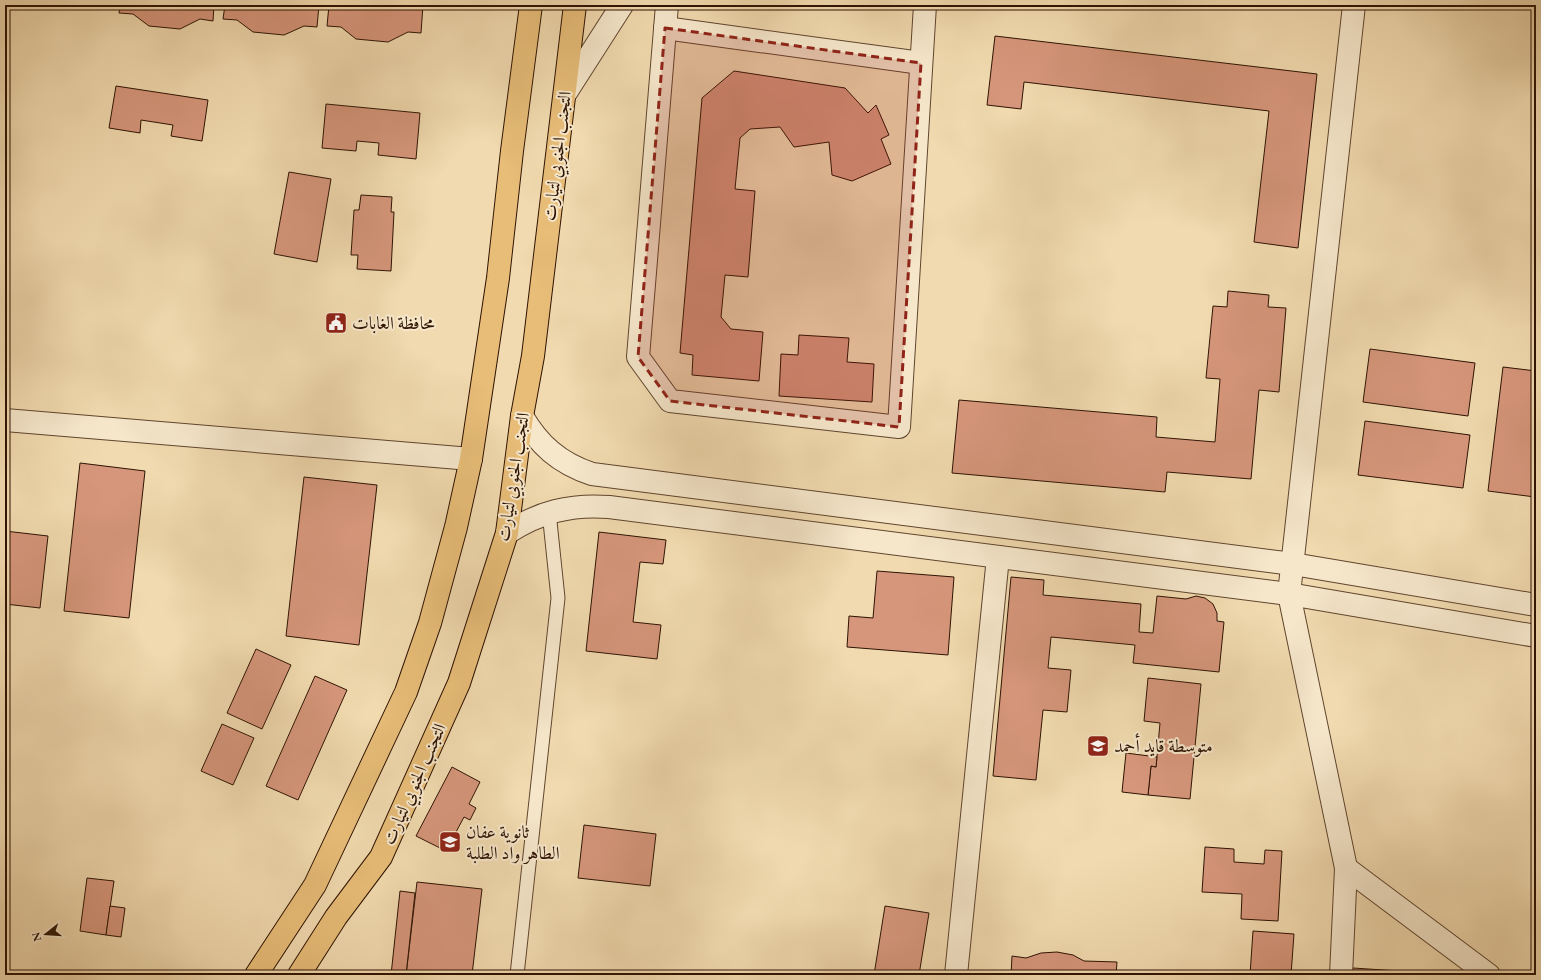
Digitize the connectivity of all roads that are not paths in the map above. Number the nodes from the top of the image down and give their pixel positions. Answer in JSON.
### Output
{"nodes":[{"id":1,"x":531,"y":5,"type":"edge"},
{"id":2,"x":575,"y":5,"type":"edge"},
{"id":3,"x":622,"y":5,"type":"edge"},
{"id":4,"x":667,"y":5,"type":"edge"},
{"id":5,"x":925,"y":5,"type":"edge"},
{"id":6,"x":1354,"y":5,"type":"edge"},
{"id":7,"x":665,"y":28,"type":"junction"},
{"id":8,"x":921,"y":63,"type":"junction"},
{"id":9,"x":565,"y":94,"type":"junction"},
{"id":10,"x":522,"y":416,"type":"junction"},
{"id":11,"x":5,"y":420,"type":"edge"},
{"id":12,"x":471,"y":459,"type":"junction"},
{"id":13,"x":549,"y":512,"type":"junction"},
{"id":14,"x":507,"y":532,"type":"junction"},
{"id":15,"x":998,"y":557,"type":"junction"},
{"id":16,"x":1293,"y":564,"type":"junction"},
{"id":17,"x":1289,"y":594,"type":"junction"},
{"id":18,"x":1536,"y":605,"type":"edge"},
{"id":19,"x":1536,"y":636,"type":"edge"},
{"id":20,"x":1346,"y":868,"type":"junction"},
{"id":21,"x":1464,"y":966,"type":"edge"},
{"id":22,"x":256,"y":975,"type":"edge"},
{"id":23,"x":299,"y":975,"type":"edge"},
{"id":24,"x":517,"y":975,"type":"edge"},
{"id":25,"x":956,"y":975,"type":"edge"},
{"id":26,"x":1341,"y":975,"type":"edge"},
{"id":27,"x":1489,"y":975,"type":"edge"}],
"edges":[{"from":1,"to":12,"type":"highway"},
{"from":2,"to":9,"type":"highway","name":"التجنب الجنوبي لتيارت"},
{"from":3,"to":9,"type":"street"},
{"from":4,"to":7,"type":"street"},
{"from":5,"to":8,"type":"street"},
{"from":6,"to":16,"type":"street"},
{"from":7,"to":8,"type":"street"},
{"from":7,"to":8,"type":"street"},
{"from":9,"to":10,"type":"highway","name":"التجنب الجنوبي لتيارت"},
{"from":10,"to":14,"type":"highway","name":"التجنب الجنوبي لتيارت"},
{"from":10,"to":16,"type":"street"},
{"from":11,"to":12,"type":"street"},
{"from":12,"to":22,"type":"highway"},
{"from":13,"to":14,"type":"street"},
{"from":13,"to":15,"type":"street"},
{"from":13,"to":24,"type":"lane"},
{"from":14,"to":23,"type":"highway","name":"التجنب الجنوبي لتيارت"},
{"from":15,"to":17,"type":"street"},
{"from":15,"to":25,"type":"street"},
{"from":16,"to":17,"type":"street"},
{"from":16,"to":18,"type":"street"},
{"from":17,"to":19,"type":"street"},
{"from":17,"to":20,"type":"street"},
{"from":20,"to":21,"type":"street"},
{"from":20,"to":26,"type":"street"},
{"from":21,"to":27,"type":"street"}]}
